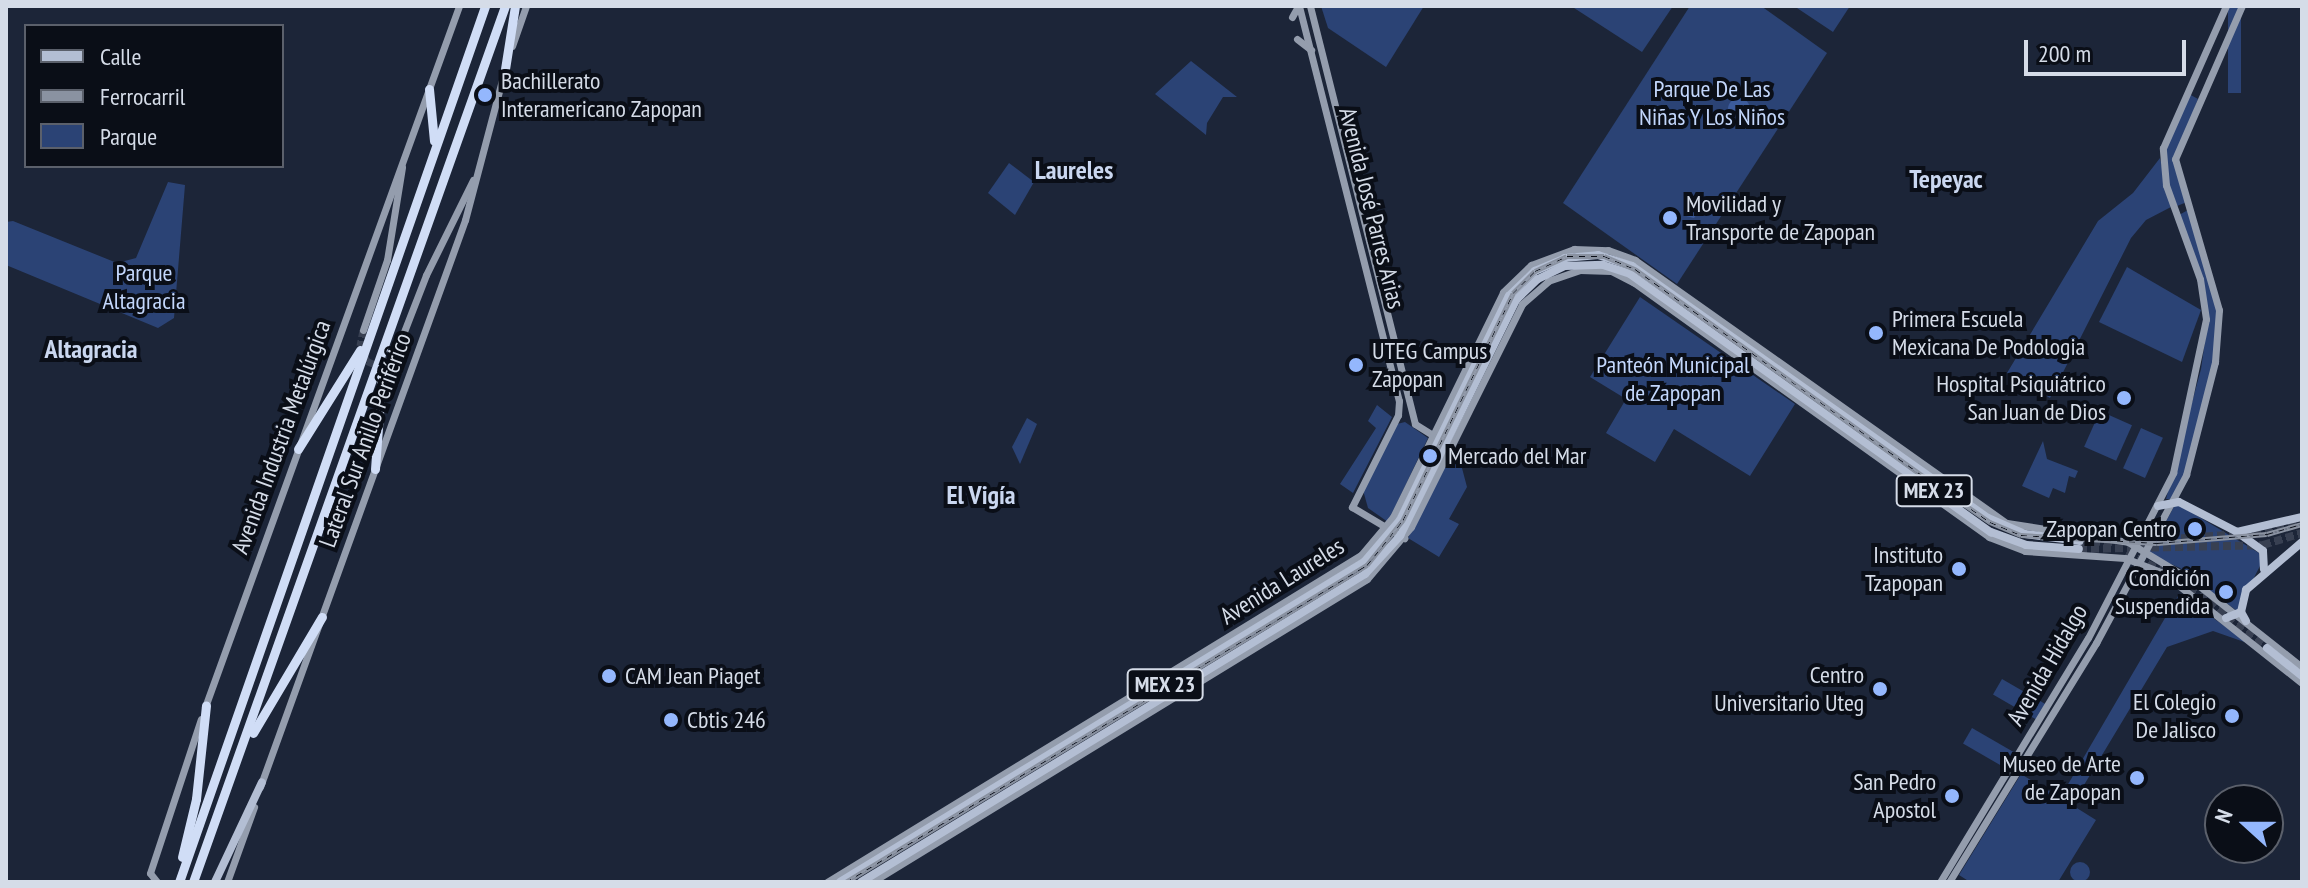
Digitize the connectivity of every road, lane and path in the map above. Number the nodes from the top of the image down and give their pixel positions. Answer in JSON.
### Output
{"nodes":[{"id":1,"x":459,"y":6,"type":"edge"},
{"id":2,"x":485,"y":6,"type":"edge"},
{"id":3,"x":505,"y":6,"type":"edge"},
{"id":4,"x":515,"y":6,"type":"edge"},
{"id":5,"x":526,"y":6,"type":"edge"},
{"id":6,"x":1299,"y":6,"type":"edge"},
{"id":7,"x":1309,"y":6,"type":"edge"},
{"id":8,"x":2226,"y":6,"type":"edge"},
{"id":9,"x":2242,"y":6,"type":"edge"},
{"id":10,"x":1292,"y":17,"type":"dead end"},
{"id":11,"x":1297,"y":39,"type":"dead end"},
{"id":12,"x":1312,"y":50,"type":"junction"},
{"id":13,"x":1316,"y":66,"type":"junction"},
{"id":14,"x":505,"y":69,"type":"junction"},
{"id":15,"x":429,"y":89,"type":"junction"},
{"id":16,"x":1333,"y":91,"type":"junction"},
{"id":17,"x":433,"y":153,"type":"junction"},
{"id":18,"x":401,"y":161,"type":"junction"},
{"id":19,"x":482,"y":165,"type":"junction"},
{"id":20,"x":1690,"y":320,"type":"junction"},
{"id":21,"x":365,"y":333,"type":"junction"},
{"id":22,"x":1756,"y":345,"type":"junction"},
{"id":23,"x":383,"y":348,"type":"junction"},
{"id":24,"x":1761,"y":357,"type":"junction"},
{"id":25,"x":393,"y":360,"type":"dead end"},
{"id":26,"x":1443,"y":441,"type":"junction"},
{"id":27,"x":298,"y":449,"type":"junction"},
{"id":28,"x":375,"y":469,"type":"junction"},
{"id":29,"x":2175,"y":501,"type":"junction"},
{"id":30,"x":2158,"y":506,"type":"junction"},
{"id":31,"x":2302,"y":517,"type":"edge"},
{"id":32,"x":2237,"y":532,"type":"junction"},
{"id":33,"x":1396,"y":533,"type":"junction"},
{"id":34,"x":2302,"y":542,"type":"edge"},
{"id":35,"x":2136,"y":549,"type":"junction"},
{"id":36,"x":2131,"y":559,"type":"junction"},
{"id":37,"x":2142,"y":559,"type":"junction"},
{"id":38,"x":2264,"y":570,"type":"junction"},
{"id":39,"x":322,"y":617,"type":"junction"},
{"id":40,"x":2237,"y":617,"type":"junction"},
{"id":41,"x":2267,"y":648,"type":"tunnel mouth"},
{"id":42,"x":2302,"y":667,"type":"edge"},
{"id":43,"x":2302,"y":676,"type":"edge"},
{"id":44,"x":2302,"y":683,"type":"edge"},
{"id":45,"x":206,"y":706,"type":"junction"},
{"id":46,"x":262,"y":782,"type":"junction"},
{"id":47,"x":201,"y":862,"type":"junction"},
{"id":48,"x":157,"y":882,"type":"edge"},
{"id":49,"x":178,"y":882,"type":"edge"},
{"id":50,"x":193,"y":882,"type":"edge"},
{"id":51,"x":215,"y":882,"type":"edge"},
{"id":52,"x":227,"y":882,"type":"edge"},
{"id":53,"x":827,"y":882,"type":"edge"},
{"id":54,"x":840,"y":882,"type":"edge"},
{"id":55,"x":861,"y":882,"type":"edge"},
{"id":56,"x":872,"y":882,"type":"edge"},
{"id":57,"x":1940,"y":882,"type":"edge"},
{"id":58,"x":1949,"y":882,"type":"edge"}],
"edges":[{"from":1,"to":15,"type":"main road","name":"Avenida Industria Metalúrgica"},
{"from":2,"to":17,"type":"highway"},
{"from":3,"to":23,"type":"highway"},
{"from":4,"to":14,"type":"highway"},
{"from":5,"to":14,"type":"main road","name":"Lateral Sur Anillo Periférico"},
{"from":6,"to":10,"type":"main road"},
{"from":6,"to":12,"type":"main road","name":"Avenida José Parres Arias"},
{"from":7,"to":16,"type":"main road","name":"Avenida José Parres Arias"},
{"from":8,"to":30,"type":"main road","name":"Avenida Hidalgo"},
{"from":9,"to":29,"type":"main road","name":"Avenida Hidalgo"},
{"from":11,"to":12,"type":"main road"},
{"from":12,"to":13,"type":"main road","name":"Avenida José Parres Arias"},
{"from":13,"to":16,"type":"main road"},
{"from":13,"to":33,"type":"main road","name":"Avenida José Parres Arias"},
{"from":14,"to":19,"type":"main road","name":"Lateral Sur Anillo Periférico"},
{"from":15,"to":17,"type":"highway"},
{"from":15,"to":18,"type":"main road","name":"Avenida Industria Metalúrgica"},
{"from":16,"to":26,"type":"main road","name":"Avenida José Parres Arias"},
{"from":17,"to":21,"type":"highway"},
{"from":18,"to":21,"type":"main road"},
{"from":18,"to":27,"type":"main road","name":"Avenida Industria Metalúrgica"},
{"from":19,"to":25,"type":"main road"},
{"from":19,"to":28,"type":"main road","name":"Lateral Sur Anillo Periférico"},
{"from":20,"to":24,"type":"main road","name":"Avenida Laureles","number":"MEX 23"},
{"from":20,"to":26,"type":"main road","name":"Avenida Laureles","number":"MEX 23"},
{"from":20,"to":36,"type":"main road","name":"Avenida Laureles"},
{"from":21,"to":27,"type":"highway"},
{"from":21,"to":49,"type":"highway"},
{"from":22,"to":24,"type":"main road"},
{"from":22,"to":26,"type":"main road","name":"Avenida Laureles"},
{"from":22,"to":35,"type":"main road","name":"Avenida Laureles"},
{"from":23,"to":28,"type":"highway"},
{"from":23,"to":47,"type":"highway"},
{"from":24,"to":26,"type":"main road","name":"Avenida Laureles","number":"MEX 23"},
{"from":26,"to":33,"type":"main road","name":"Avenida Laureles","number":"MEX 23"},
{"from":26,"to":33,"type":"main road","name":"Avenida Laureles"},
{"from":27,"to":45,"type":"main road","name":"Avenida Industria Metalúrgica"},
{"from":28,"to":39,"type":"main road","name":"Lateral Sur Anillo Periférico"},
{"from":29,"to":30,"type":"main road"},
{"from":29,"to":32,"type":"main road"},
{"from":29,"to":37,"type":"main road","name":"Avenida Hidalgo"},
{"from":30,"to":35,"type":"main road","name":"Avenida Hidalgo"},
{"from":31,"to":32,"type":"main road"},
{"from":32,"to":38,"type":"main road"},
{"from":33,"to":53,"type":"main road","name":"Avenida Laureles"},
{"from":33,"to":54,"type":"main road","name":"Avenida Laureles","number":"MEX 23"},
{"from":33,"to":55,"type":"main road","name":"Avenida Laureles","number":"MEX 23"},
{"from":33,"to":56,"type":"main road","name":"Avenida Laureles"},
{"from":34,"to":38,"type":"main road"},
{"from":35,"to":36,"type":"main road","name":"Avenida Hidalgo"},
{"from":35,"to":37,"type":"main road","name":"Avenida Laureles"},
{"from":36,"to":37,"type":"main road","name":"Avenida Laureles"},
{"from":36,"to":57,"type":"main road","name":"Avenida Hidalgo"},
{"from":37,"to":40,"type":"main road"},
{"from":37,"to":58,"type":"main road","name":"Avenida Hidalgo"},
{"from":38,"to":40,"type":"main road"},
{"from":39,"to":46,"type":"main road","name":"Lateral Sur Anillo Periférico"},
{"from":39,"to":47,"type":"highway"},
{"from":40,"to":42,"type":"main road"},
{"from":40,"to":44,"type":"main road"},
{"from":41,"to":43,"type":"main road"},
{"from":45,"to":48,"type":"main road","name":"Avenida Industria Metalúrgica"},
{"from":45,"to":49,"type":"highway"},
{"from":46,"to":51,"type":"main road"},
{"from":46,"to":52,"type":"main road","name":"Lateral Sur Anillo Periférico"},
{"from":47,"to":50,"type":"highway"}]}
